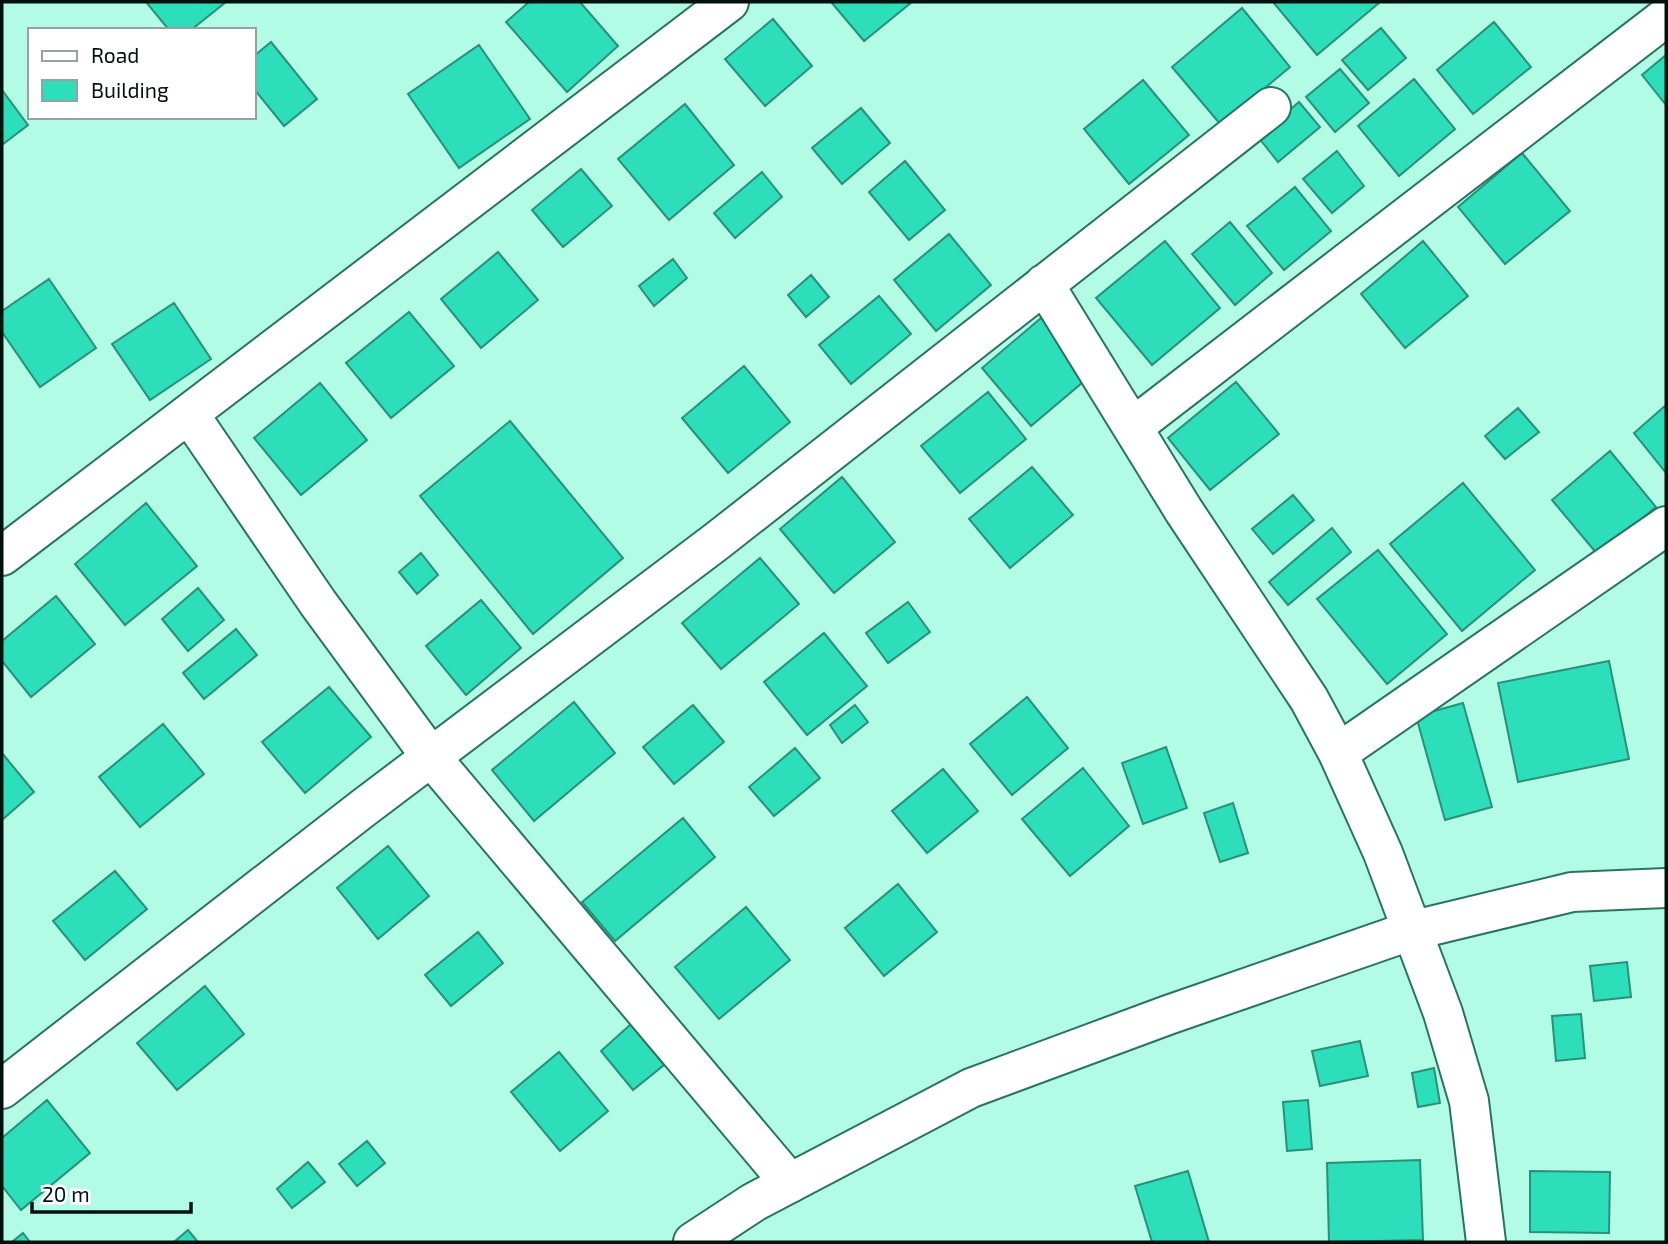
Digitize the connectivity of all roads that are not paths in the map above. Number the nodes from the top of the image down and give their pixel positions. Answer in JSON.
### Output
{"nodes":[{"id":1,"x":729,"y":2,"type":"edge"},
{"id":2,"x":1666,"y":17,"type":"edge"},
{"id":3,"x":1270,"y":107,"type":"dead end"},
{"id":4,"x":1044,"y":284,"type":"junction"},
{"id":5,"x":189,"y":414,"type":"junction"},
{"id":6,"x":1133,"y":427,"type":"junction"},
{"id":7,"x":1666,"y":526,"type":"edge"},
{"id":8,"x":2,"y":556,"type":"edge"},
{"id":9,"x":1338,"y":753,"type":"junction"},
{"id":10,"x":431,"y":757,"type":"junction"},
{"id":11,"x":1666,"y":888,"type":"edge"},
{"id":12,"x":1410,"y":931,"type":"junction"},
{"id":13,"x":2,"y":1089,"type":"edge"},
{"id":14,"x":790,"y":1183,"type":"junction"},
{"id":15,"x":694,"y":1242,"type":"edge"},
{"id":16,"x":1486,"y":1242,"type":"edge"}],
"edges":[{"from":1,"to":5,"type":"street"},
{"from":2,"to":6,"type":"street"},
{"from":3,"to":4,"type":"street"},
{"from":4,"to":6,"type":"street"},
{"from":4,"to":10,"type":"street"},
{"from":5,"to":8,"type":"street"},
{"from":5,"to":10,"type":"street"},
{"from":6,"to":9,"type":"street"},
{"from":7,"to":9,"type":"street"},
{"from":9,"to":12,"type":"street"},
{"from":10,"to":13,"type":"street"},
{"from":10,"to":14,"type":"street"},
{"from":11,"to":12,"type":"street"},
{"from":12,"to":14,"type":"street"},
{"from":12,"to":16,"type":"street"},
{"from":14,"to":15,"type":"street"}]}
